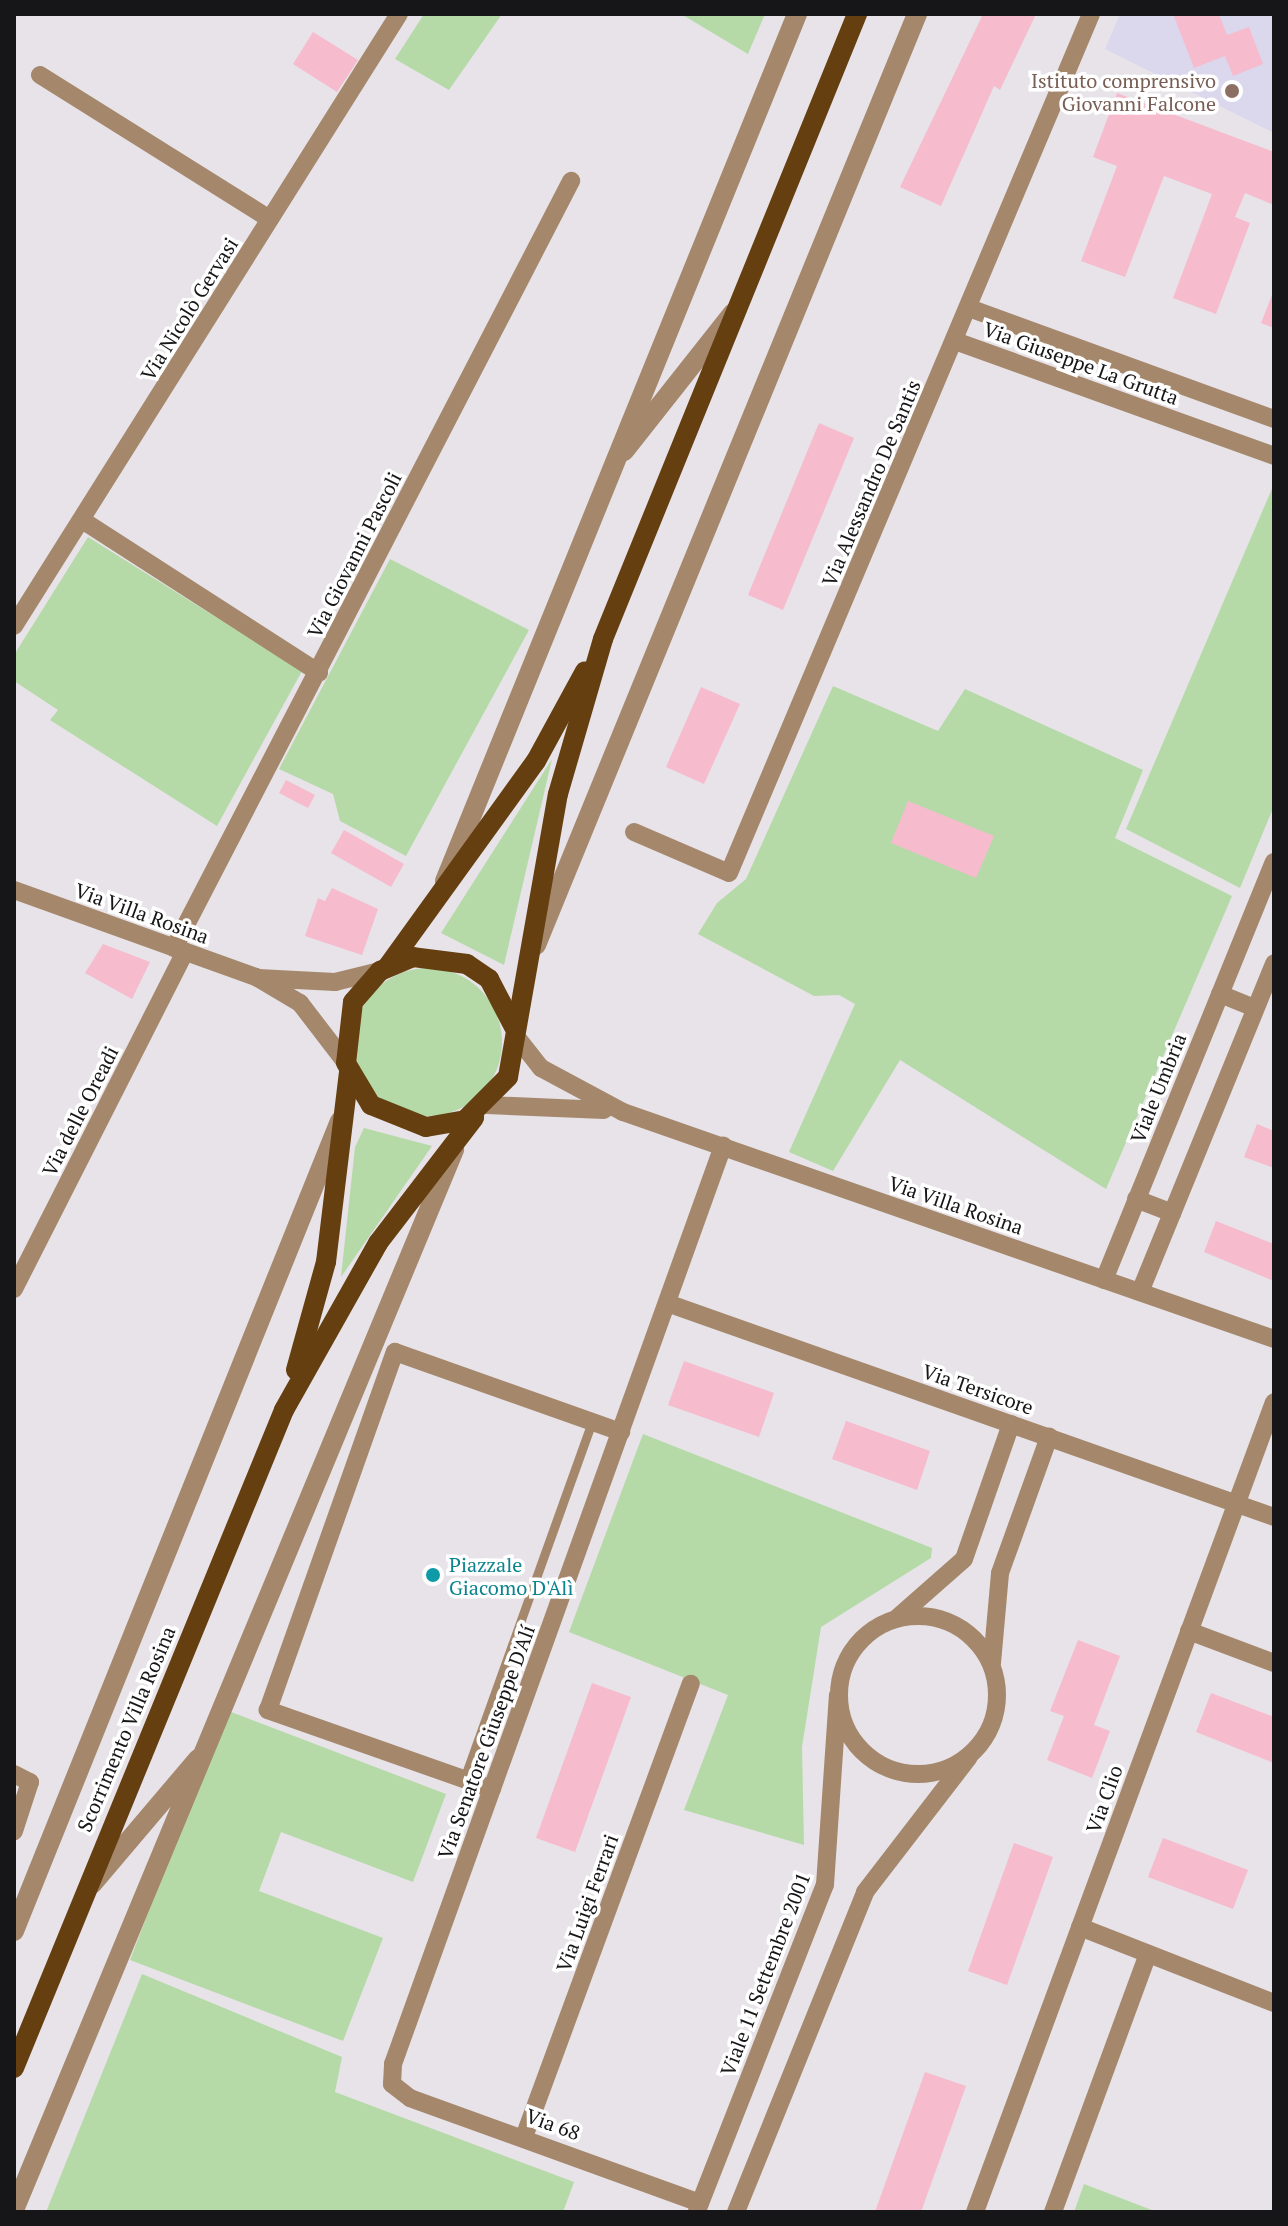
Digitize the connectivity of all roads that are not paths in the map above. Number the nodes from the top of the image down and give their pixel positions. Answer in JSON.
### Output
{"nodes":[{"id":1,"x":399,"y":14,"type":"edge"},
{"id":2,"x":797,"y":14,"type":"edge"},
{"id":3,"x":857,"y":14,"type":"edge"},
{"id":4,"x":917,"y":14,"type":"edge"},
{"id":5,"x":1091,"y":14,"type":"edge"},
{"id":6,"x":40,"y":75,"type":"dead end"},
{"id":7,"x":571,"y":181,"type":"dead end"},
{"id":8,"x":270,"y":219,"type":"junction"},
{"id":9,"x":738,"y":306,"type":"junction"},
{"id":10,"x":969,"y":308,"type":"junction"},
{"id":11,"x":955,"y":341,"type":"junction"},
{"id":12,"x":1204,"y":393,"type":"junction"},
{"id":13,"x":1274,"y":419,"type":"edge"},
{"id":14,"x":1192,"y":427,"type":"junction"},
{"id":15,"x":1274,"y":456,"type":"edge"},
{"id":16,"x":608,"y":472,"type":"junction"},
{"id":17,"x":82,"y":520,"type":"junction"},
{"id":18,"x":14,"y":626,"type":"edge"},
{"id":19,"x":603,"y":639,"type":"junction"},
{"id":20,"x":319,"y":673,"type":"junction"},
{"id":21,"x":634,"y":832,"type":"dead end"},
{"id":22,"x":1274,"y":862,"type":"edge"},
{"id":23,"x":14,"y":890,"type":"edge"},
{"id":24,"x":435,"y":908,"type":"junction"},
{"id":25,"x":179,"y":950,"type":"junction"},
{"id":26,"x":1274,"y":963,"type":"edge"},
{"id":27,"x":384,"y":969,"type":"junction"},
{"id":28,"x":256,"y":977,"type":"junction"},
{"id":29,"x":522,"y":978,"type":"junction"},
{"id":30,"x":1220,"y":994,"type":"junction"},
{"id":31,"x":1255,"y":1008,"type":"junction"},
{"id":32,"x":515,"y":1031,"type":"junction"},
{"id":33,"x":348,"y":1068,"type":"junction"},
{"id":34,"x":485,"y":1107,"type":"junction"},
{"id":35,"x":344,"y":1110,"type":"junction"},
{"id":36,"x":623,"y":1112,"type":"junction"},
{"id":37,"x":464,"y":1128,"type":"junction"},
{"id":38,"x":723,"y":1146,"type":"junction"},
{"id":39,"x":1136,"y":1199,"type":"junction"},
{"id":40,"x":1172,"y":1213,"type":"junction"},
{"id":41,"x":1104,"y":1280,"type":"junction"},
{"id":42,"x":14,"y":1289,"type":"edge"},
{"id":43,"x":1140,"y":1292,"type":"junction"},
{"id":44,"x":667,"y":1303,"type":"junction"},
{"id":45,"x":1274,"y":1339,"type":"edge"},
{"id":46,"x":1274,"y":1402,"type":"edge"},
{"id":47,"x":284,"y":1410,"type":"junction"},
{"id":48,"x":592,"y":1422,"type":"junction"},
{"id":49,"x":1011,"y":1424,"type":"junction"},
{"id":50,"x":621,"y":1432,"type":"junction"},
{"id":51,"x":1049,"y":1437,"type":"junction"},
{"id":52,"x":1236,"y":1504,"type":"junction"},
{"id":53,"x":1274,"y":1517,"type":"edge"},
{"id":54,"x":897,"y":1618,"type":"junction"},
{"id":55,"x":1189,"y":1631,"type":"junction"},
{"id":56,"x":992,"y":1663,"type":"junction"},
{"id":57,"x":1274,"y":1663,"type":"edge"},
{"id":58,"x":691,"y":1684,"type":"dead end"},
{"id":59,"x":838,"y":1695,"type":"junction"},
{"id":60,"x":211,"y":1743,"type":"junction"},
{"id":61,"x":969,"y":1757,"type":"junction"},
{"id":62,"x":14,"y":1774,"type":"edge"},
{"id":63,"x":464,"y":1779,"type":"junction"},
{"id":64,"x":492,"y":1789,"type":"junction"},
{"id":65,"x":14,"y":1831,"type":"edge"},
{"id":66,"x":82,"y":1897,"type":"junction"},
{"id":67,"x":1080,"y":1927,"type":"junction"},
{"id":68,"x":14,"y":1931,"type":"edge"},
{"id":69,"x":1148,"y":1954,"type":"junction"},
{"id":70,"x":1274,"y":2003,"type":"edge"},
{"id":71,"x":14,"y":2068,"type":"edge"},
{"id":72,"x":392,"y":2084,"type":"joint"},
{"id":73,"x":524,"y":2137,"type":"junction"},
{"id":74,"x":698,"y":2207,"type":"edge"},
{"id":75,"x":14,"y":2210,"type":"edge"},
{"id":76,"x":736,"y":2212,"type":"edge"},
{"id":77,"x":975,"y":2212,"type":"edge"},
{"id":78,"x":1053,"y":2212,"type":"edge"}],
"edges":[{"from":1,"to":8,"type":"street","name":"Via Nicolò Gervasi"},
{"from":2,"to":16,"type":"street"},
{"from":3,"to":9,"type":"main road"},
{"from":4,"to":29,"type":"street"},
{"from":5,"to":10,"type":"street","name":"Via Alessandro De Santis"},
{"from":6,"to":8,"type":"street"},
{"from":7,"to":20,"type":"street","name":"Via Giovanni Pascoli"},
{"from":8,"to":17,"type":"street","name":"Via Nicolò Gervasi"},
{"from":9,"to":16,"type":"street"},
{"from":9,"to":19,"type":"main road"},
{"from":10,"to":11,"type":"street","name":"Via Alessandro De Santis"},
{"from":10,"to":12,"type":"street","name":"Via Giuseppe La Grutta"},
{"from":11,"to":14,"type":"street","name":"Via Giuseppe La Grutta"},
{"from":11,"to":21,"type":"street","name":"Via Alessandro De Santis"},
{"from":12,"to":13,"type":"street","name":"Via Giuseppe La Grutta"},
{"from":12,"to":14,"type":"street","name":"Via Giuseppe La Grutta"},
{"from":14,"to":15,"type":"street","name":"Via Giuseppe La Grutta"},
{"from":16,"to":24,"type":"street"},
{"from":17,"to":18,"type":"street","name":"Via Nicolò Gervasi"},
{"from":17,"to":20,"type":"street"},
{"from":19,"to":24,"type":"main road"},
{"from":19,"to":29,"type":"main road"},
{"from":20,"to":25,"type":"street","name":"Via Giovanni Pascoli"},
{"from":22,"to":30,"type":"street","name":"Viale Umbria"},
{"from":23,"to":25,"type":"street","name":"Via Villa Rosina"},
{"from":24,"to":27,"type":"main road"},
{"from":25,"to":28,"type":"street","name":"Via Villa Rosina"},
{"from":25,"to":42,"type":"street","name":"Via delle Oreadi"},
{"from":26,"to":31,"type":"street"},
{"from":27,"to":28,"type":"street","name":"Via Villa Rosina"},
{"from":27,"to":32,"type":"main road"},
{"from":27,"to":33,"type":"main road"},
{"from":28,"to":33,"type":"street","name":"Via Villa Rosina"},
{"from":29,"to":32,"type":"main road"},
{"from":30,"to":31,"type":"street"},
{"from":30,"to":39,"type":"street","name":"Viale Umbria"},
{"from":31,"to":40,"type":"street"},
{"from":32,"to":34,"type":"main road"},
{"from":32,"to":36,"type":"street","name":"Via Villa Rosina"},
{"from":33,"to":34,"type":"main road"},
{"from":33,"to":35,"type":"main road","name":"Scorrimento Villa Rosina"},
{"from":34,"to":36,"type":"street","name":"Via Villa Rosina"},
{"from":34,"to":37,"type":"main road","name":"Scorrimento Villa Rosina"},
{"from":35,"to":47,"type":"main road","name":"Scorrimento Villa Rosina"},
{"from":35,"to":68,"type":"street"},
{"from":36,"to":38,"type":"street","name":"Via Villa Rosina"},
{"from":37,"to":47,"type":"main road","name":"Scorrimento Villa Rosina"},
{"from":37,"to":60,"type":"street"},
{"from":38,"to":41,"type":"street","name":"Via Villa Rosina"},
{"from":38,"to":44,"type":"street","name":"Via Senatore Giuseppe D'Alí"},
{"from":39,"to":40,"type":"street"},
{"from":39,"to":41,"type":"street","name":"Viale Umbria"},
{"from":40,"to":43,"type":"street"},
{"from":41,"to":43,"type":"street","name":"Via Villa Rosina"},
{"from":43,"to":45,"type":"street","name":"Via Villa Rosina"},
{"from":44,"to":49,"type":"street","name":"Via Tersicore"},
{"from":44,"to":50,"type":"street","name":"Via Senatore Giuseppe D'Alí"},
{"from":46,"to":52,"type":"street","name":"Via Clio"},
{"from":47,"to":66,"type":"main road","name":"Scorrimento Villa Rosina"},
{"from":48,"to":50,"type":"street"},
{"from":48,"to":63,"type":"lane"},
{"from":48,"to":63,"type":"street"},
{"from":49,"to":51,"type":"street","name":"Via Tersicore"},
{"from":49,"to":54,"type":"street"},
{"from":50,"to":64,"type":"street","name":"Via Senatore Giuseppe D'Alí"},
{"from":51,"to":52,"type":"street","name":"Via Tersicore"},
{"from":51,"to":56,"type":"street"},
{"from":52,"to":53,"type":"street","name":"Via Tersicore"},
{"from":52,"to":55,"type":"street","name":"Via Clio"},
{"from":54,"to":56,"type":"street"},
{"from":54,"to":59,"type":"street"},
{"from":55,"to":57,"type":"street"},
{"from":55,"to":67,"type":"street","name":"Via Clio"},
{"from":56,"to":61,"type":"street"},
{"from":58,"to":73,"type":"street","name":"Via Luigi Ferrari"},
{"from":59,"to":61,"type":"street"},
{"from":59,"to":74,"type":"street","name":"Viale 11 Settembre 2001"},
{"from":60,"to":66,"type":"street"},
{"from":60,"to":75,"type":"street"},
{"from":61,"to":76,"type":"street"},
{"from":62,"to":65,"type":"street"},
{"from":63,"to":64,"type":"street"},
{"from":64,"to":72,"type":"street","name":"Via Senatore Giuseppe D'Alí"},
{"from":66,"to":71,"type":"main road","name":"Scorrimento Villa Rosina"},
{"from":67,"to":69,"type":"street"},
{"from":67,"to":77,"type":"street","name":"Via Clio"},
{"from":69,"to":70,"type":"street"},
{"from":69,"to":78,"type":"street"},
{"from":72,"to":73,"type":"street","name":"Via 68"},
{"from":73,"to":74,"type":"street","name":"Via 68"}]}
